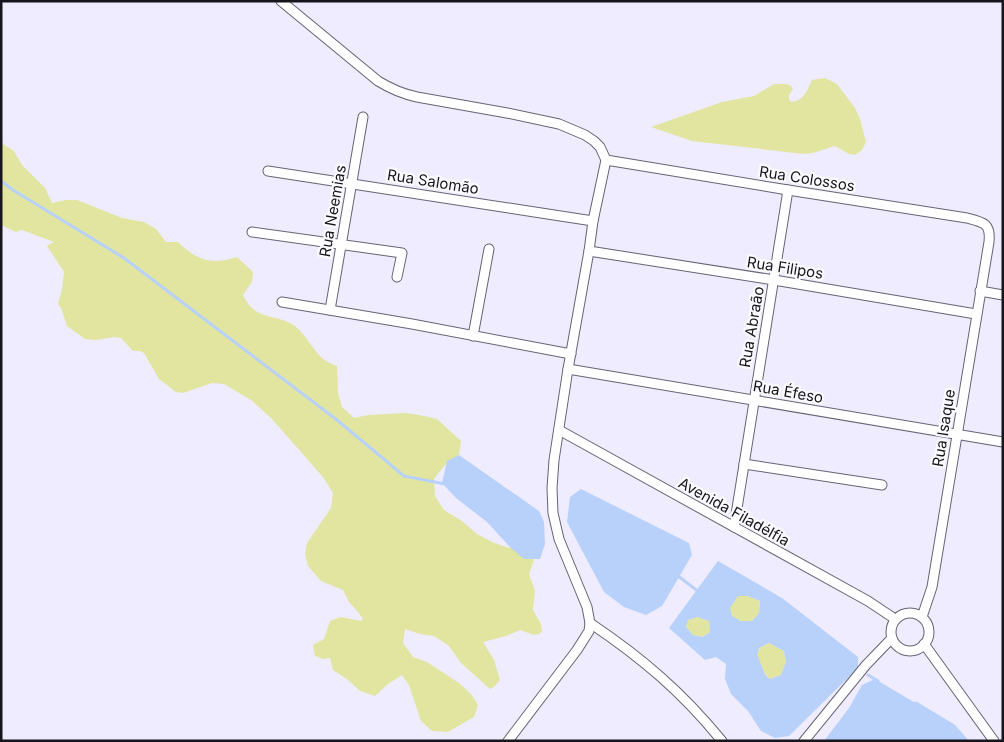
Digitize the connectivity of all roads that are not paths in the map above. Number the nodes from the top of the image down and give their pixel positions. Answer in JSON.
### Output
{"nodes":[{"id":1,"x":281,"y":1,"type":"edge"},
{"id":2,"x":363,"y":117,"type":"dead end"},
{"id":3,"x":606,"y":160,"type":"junction"},
{"id":4,"x":268,"y":171,"type":"dead end"},
{"id":5,"x":352,"y":183,"type":"junction"},
{"id":6,"x":788,"y":190,"type":"junction"},
{"id":7,"x":593,"y":221,"type":"junction"},
{"id":8,"x":252,"y":232,"type":"dead end"},
{"id":9,"x":989,"y":242,"type":"joint"},
{"id":10,"x":341,"y":244,"type":"junction"},
{"id":11,"x":488,"y":249,"type":"dead end"},
{"id":12,"x":589,"y":251,"type":"junction"},
{"id":13,"x":397,"y":277,"type":"dead end"},
{"id":14,"x":774,"y":280,"type":"junction"},
{"id":15,"x":980,"y":291,"type":"junction"},
{"id":16,"x":1003,"y":295,"type":"edge"},
{"id":17,"x":282,"y":302,"type":"dead end"},
{"id":18,"x":330,"y":310,"type":"junction"},
{"id":19,"x":976,"y":314,"type":"junction"},
{"id":20,"x":473,"y":336,"type":"junction"},
{"id":21,"x":571,"y":354,"type":"junction"},
{"id":22,"x":568,"y":369,"type":"junction"},
{"id":23,"x":754,"y":400,"type":"junction"},
{"id":24,"x":559,"y":430,"type":"junction"},
{"id":25,"x":957,"y":434,"type":"junction"},
{"id":26,"x":1003,"y":442,"type":"edge"},
{"id":27,"x":744,"y":464,"type":"junction"},
{"id":28,"x":882,"y":485,"type":"dead end"},
{"id":29,"x":734,"y":528,"type":"junction"},
{"id":30,"x":922,"y":617,"type":"junction"},
{"id":31,"x":895,"y":619,"type":"junction"},
{"id":32,"x":590,"y":623,"type":"junction"},
{"id":33,"x":892,"y":638,"type":"junction"},
{"id":34,"x":924,"y":644,"type":"junction"},
{"id":35,"x":508,"y":741,"type":"edge"},
{"id":36,"x":722,"y":741,"type":"edge"},
{"id":37,"x":804,"y":741,"type":"edge"},
{"id":38,"x":994,"y":741,"type":"edge"}],
"edges":[{"from":1,"to":3,"type":"street"},
{"from":2,"to":5,"type":"street","name":"Rua Neemias"},
{"from":3,"to":6,"type":"street","name":"Rua Colossos"},
{"from":3,"to":7,"type":"street"},
{"from":4,"to":5,"type":"street","name":"Rua Salomão"},
{"from":5,"to":7,"type":"street","name":"Rua Salomão"},
{"from":5,"to":10,"type":"street","name":"Rua Neemias"},
{"from":6,"to":9,"type":"street","name":"Rua Colossos"},
{"from":6,"to":14,"type":"street","name":"Rua Abraão"},
{"from":7,"to":12,"type":"street"},
{"from":8,"to":10,"type":"street"},
{"from":9,"to":15,"type":"street","name":"Rua Isaque"},
{"from":10,"to":13,"type":"street"},
{"from":10,"to":18,"type":"street","name":"Rua Neemias"},
{"from":11,"to":20,"type":"street"},
{"from":12,"to":14,"type":"street","name":"Rua Filipos"},
{"from":12,"to":21,"type":"street"},
{"from":14,"to":19,"type":"street","name":"Rua Filipos"},
{"from":14,"to":23,"type":"street","name":"Rua Abraão"},
{"from":15,"to":16,"type":"street"},
{"from":15,"to":19,"type":"street","name":"Rua Isaque"},
{"from":17,"to":18,"type":"street"},
{"from":18,"to":20,"type":"street"},
{"from":19,"to":25,"type":"street","name":"Rua Isaque"},
{"from":20,"to":21,"type":"street"},
{"from":21,"to":22,"type":"street"},
{"from":22,"to":23,"type":"street","name":"Rua Éfeso"},
{"from":22,"to":24,"type":"street"},
{"from":23,"to":25,"type":"street","name":"Rua Éfeso"},
{"from":23,"to":27,"type":"street","name":"Rua Abraão"},
{"from":24,"to":29,"type":"street","name":"Avenida Filadélfia"},
{"from":24,"to":32,"type":"street"},
{"from":25,"to":26,"type":"street","name":"Rua Éfeso"},
{"from":25,"to":30,"type":"street","name":"Rua Isaque"},
{"from":27,"to":28,"type":"street"},
{"from":27,"to":29,"type":"street","name":"Rua Abraão"},
{"from":29,"to":31,"type":"street","name":"Avenida Filadélfia"},
{"from":30,"to":31,"type":"street"},
{"from":30,"to":34,"type":"street"},
{"from":31,"to":33,"type":"street"},
{"from":32,"to":35,"type":"street"},
{"from":32,"to":36,"type":"street"},
{"from":33,"to":34,"type":"street"},
{"from":33,"to":37,"type":"street"},
{"from":34,"to":38,"type":"street"}]}
